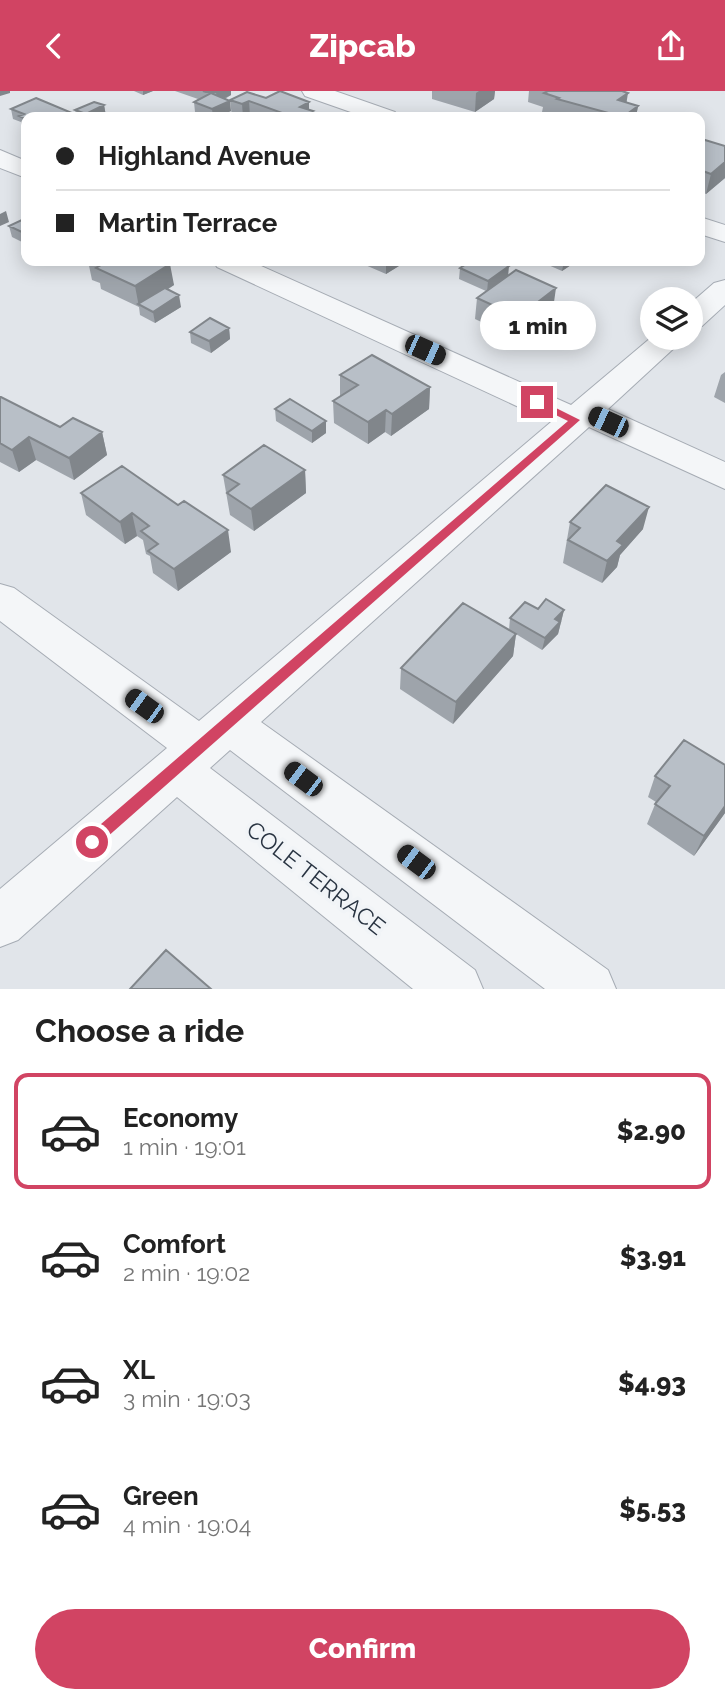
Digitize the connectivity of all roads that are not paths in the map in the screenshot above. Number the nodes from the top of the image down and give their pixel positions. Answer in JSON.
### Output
{"nodes":[{"id":1,"x":313,"y":91,"type":"edge"},
{"id":2,"x":373,"y":112,"type":"edge"},
{"id":3,"x":0,"y":158,"type":"edge"},
{"id":4,"x":21,"y":168,"type":"edge"},
{"id":5,"x":705,"y":227,"type":"edge"},
{"id":6,"x":725,"y":234,"type":"edge"},
{"id":7,"x":238,"y":266,"type":"edge"},
{"id":8,"x":725,"y":289,"type":"edge"},
{"id":9,"x":703,"y":308,"type":"edge"},
{"id":10,"x":655,"y":350,"type":"edge"},
{"id":11,"x":580,"y":416,"type":"junction"},
{"id":12,"x":725,"y":477,"type":"edge"},
{"id":13,"x":0,"y":599,"type":"edge"},
{"id":14,"x":201,"y":746,"type":"junction"},
{"id":15,"x":0,"y":922,"type":"edge"},
{"id":16,"x":456,"y":989,"type":"edge"},
{"id":17,"x":589,"y":989,"type":"edge"}],
"edges":[{"from":1,"to":2,"type":"street"},
{"from":3,"to":4,"type":"street"},
{"from":5,"to":6,"type":"street"},
{"from":7,"to":11,"type":"street"},
{"from":8,"to":9,"type":"street"},
{"from":10,"to":11,"type":"street"},
{"from":11,"to":12,"type":"street"},
{"from":11,"to":14,"type":"street"},
{"from":13,"to":14,"type":"street","name":"COLE TERRACE"},
{"from":14,"to":15,"type":"street"},
{"from":14,"to":16,"type":"street","name":"COLE TERRACE"},
{"from":14,"to":17,"type":"street","name":"COLE TERRACE"}]}
